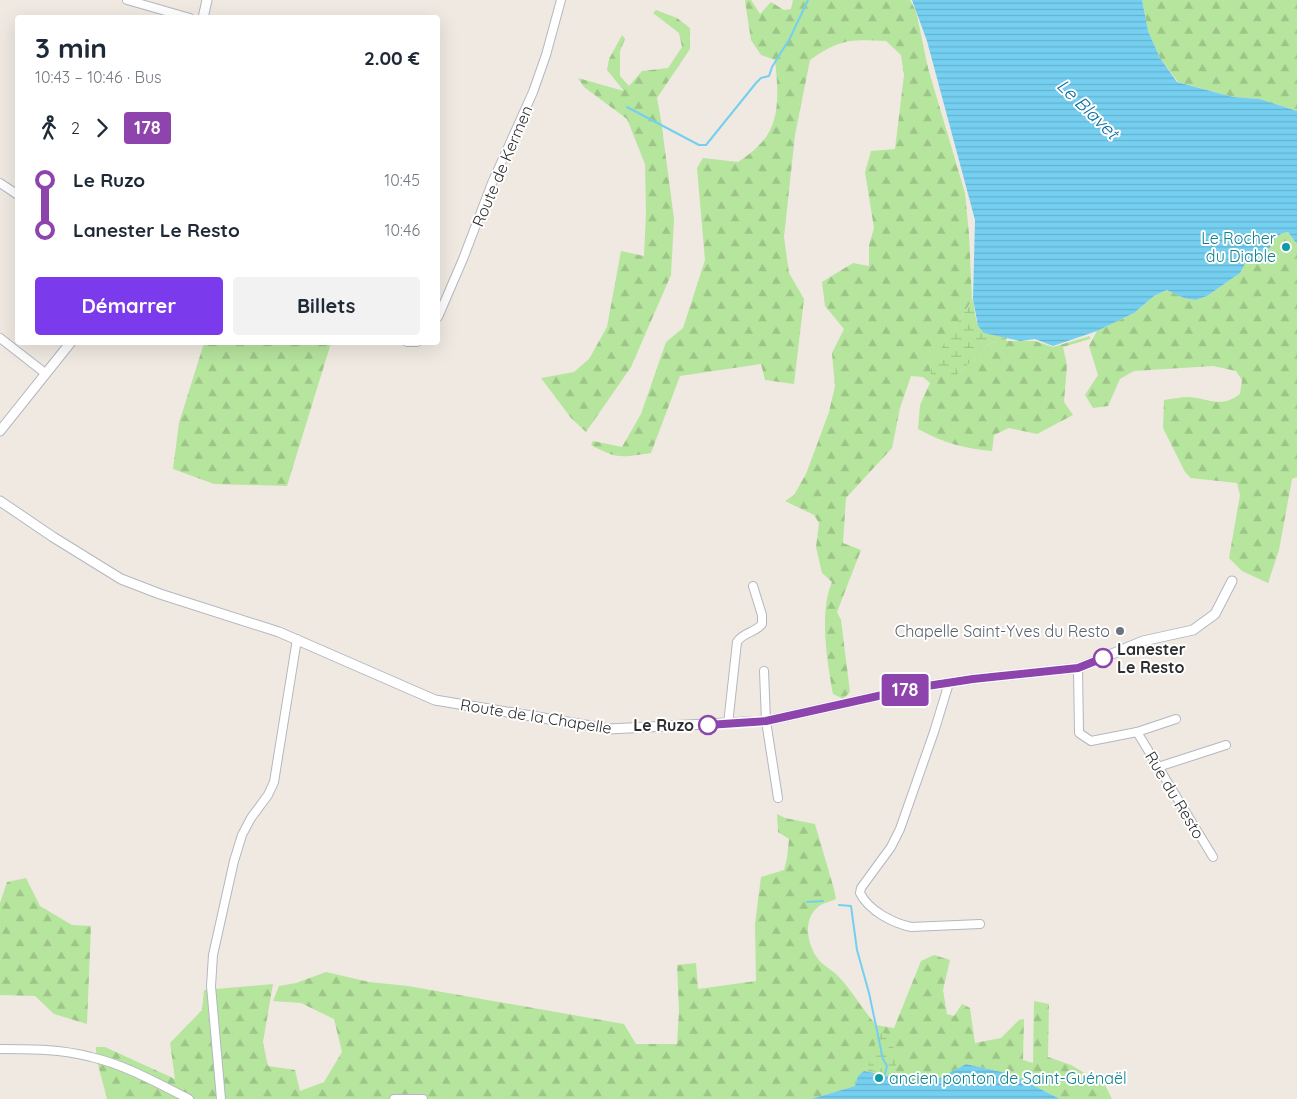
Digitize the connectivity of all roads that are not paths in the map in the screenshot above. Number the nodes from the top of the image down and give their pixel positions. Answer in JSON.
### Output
{"nodes":[{"id":1,"x":127,"y":0,"type":"edge"},
{"id":2,"x":207,"y":0,"type":"edge"},
{"id":3,"x":561,"y":0,"type":"edge"},
{"id":4,"x":180,"y":15,"type":"edge"},
{"id":5,"x":204,"y":15,"type":"edge"},
{"id":6,"x":0,"y":183,"type":"edge"},
{"id":7,"x":15,"y":192,"type":"edge"},
{"id":8,"x":440,"y":312,"type":"edge"},
{"id":9,"x":0,"y":338,"type":"edge"},
{"id":10,"x":68,"y":345,"type":"edge"},
{"id":11,"x":45,"y":373,"type":"junction"},
{"id":12,"x":0,"y":431,"type":"edge"},
{"id":13,"x":0,"y":501,"type":"edge"},
{"id":14,"x":1232,"y":581,"type":"dead end"},
{"id":15,"x":753,"y":586,"type":"dead end"},
{"id":16,"x":296,"y":640,"type":"junction"},
{"id":17,"x":1078,"y":668,"type":"junction"},
{"id":18,"x":764,"y":671,"type":"dead end"},
{"id":19,"x":949,"y":682,"type":"junction"},
{"id":20,"x":1176,"y":719,"type":"dead end"},
{"id":21,"x":766,"y":721,"type":"junction"},
{"id":22,"x":728,"y":724,"type":"junction"},
{"id":23,"x":1137,"y":732,"type":"junction"},
{"id":24,"x":1226,"y":745,"type":"dead end"},
{"id":25,"x":1158,"y":767,"type":"junction"},
{"id":26,"x":778,"y":798,"type":"dead end"},
{"id":27,"x":1213,"y":857,"type":"dead end"},
{"id":28,"x":980,"y":924,"type":"dead end"},
{"id":29,"x":0,"y":1049,"type":"edge"},
{"id":30,"x":189,"y":1099,"type":"edge"},
{"id":31,"x":221,"y":1099,"type":"edge"},
{"id":32,"x":394,"y":1099,"type":"edge"},
{"id":33,"x":423,"y":1099,"type":"edge"}],
"edges":[{"from":1,"to":4,"type":"street"},
{"from":2,"to":5,"type":"street"},
{"from":3,"to":8,"type":"street","name":"Route de Kermen"},
{"from":6,"to":7,"type":"street"},
{"from":9,"to":11,"type":"street"},
{"from":10,"to":11,"type":"street"},
{"from":11,"to":12,"type":"street"},
{"from":13,"to":16,"type":"street","name":"Route de la Chapelle"},
{"from":14,"to":17,"type":"street","name":"Route de la Chapelle"},
{"from":15,"to":22,"type":"street"},
{"from":16,"to":22,"type":"street","name":"Route de la Chapelle"},
{"from":16,"to":31,"type":"street"},
{"from":17,"to":19,"type":"street","name":"Route de la Chapelle"},
{"from":17,"to":23,"type":"street","name":"Rue du Resto"},
{"from":18,"to":21,"type":"street"},
{"from":19,"to":21,"type":"street","name":"Route de la Chapelle"},
{"from":19,"to":28,"type":"street"},
{"from":20,"to":23,"type":"street","name":"Rue du Resto"},
{"from":21,"to":22,"type":"street","name":"Route de la Chapelle"},
{"from":21,"to":26,"type":"street"},
{"from":23,"to":25,"type":"street","name":"Rue du Resto"},
{"from":24,"to":25,"type":"street"},
{"from":25,"to":27,"type":"street","name":"Rue du Resto"},
{"from":29,"to":30,"type":"street"},
{"from":32,"to":33,"type":"street"}]}
